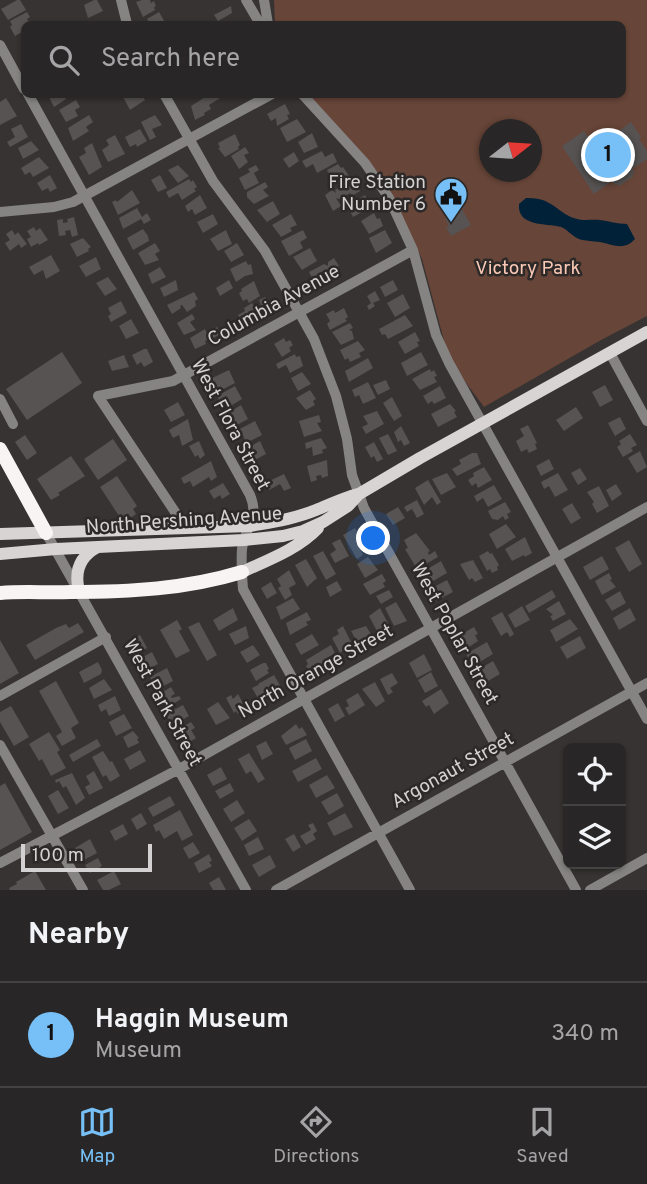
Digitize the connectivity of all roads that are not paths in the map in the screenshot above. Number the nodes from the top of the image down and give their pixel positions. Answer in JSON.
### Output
{"nodes":[{"id":1,"x":121,"y":0,"type":"edge"},
{"id":2,"x":246,"y":0,"type":"edge"},
{"id":3,"x":264,"y":0,"type":"edge"},
{"id":4,"x":126,"y":21,"type":"edge"},
{"id":5,"x":258,"y":21,"type":"edge"},
{"id":6,"x":268,"y":21,"type":"edge"},
{"id":7,"x":0,"y":45,"type":"edge"},
{"id":8,"x":21,"y":84,"type":"edge"},
{"id":9,"x":29,"y":98,"type":"edge"},
{"id":10,"x":166,"y":98,"type":"edge"},
{"id":11,"x":265,"y":98,"type":"edge"},
{"id":12,"x":306,"y":98,"type":"edge"},
{"id":13,"x":190,"y":140,"type":"junction"},
{"id":14,"x":85,"y":197,"type":"junction"},
{"id":15,"x":0,"y":212,"type":"edge"},
{"id":16,"x":413,"y":250,"type":"junction"},
{"id":17,"x":299,"y":312,"type":"junction"},
{"id":18,"x":647,"y":332,"type":"edge"},
{"id":19,"x":610,"y":353,"type":"junction"},
{"id":20,"x":184,"y":375,"type":"junction"},
{"id":21,"x":0,"y":400,"type":"edge"},
{"id":22,"x":647,"y":421,"type":"edge"},
{"id":23,"x":482,"y":423,"type":"junction"},
{"id":24,"x":13,"y":424,"type":"dead end"},
{"id":25,"x":0,"y":449,"type":"edge"},
{"id":26,"x":359,"y":494,"type":"junction"},
{"id":27,"x":647,"y":507,"type":"edge"},
{"id":28,"x":323,"y":522,"type":"junction"},
{"id":29,"x":250,"y":526,"type":"junction"},
{"id":30,"x":185,"y":527,"type":"junction"},
{"id":31,"x":46,"y":533,"type":"junction"},
{"id":32,"x":0,"y":534,"type":"edge"},
{"id":33,"x":244,"y":540,"type":"junction"},
{"id":34,"x":118,"y":546,"type":"junction"},
{"id":35,"x":99,"y":547,"type":"junction"},
{"id":36,"x":55,"y":549,"type":"junction"},
{"id":37,"x":0,"y":554,"type":"edge"},
{"id":38,"x":557,"y":557,"type":"junction"},
{"id":39,"x":242,"y":572,"type":"junction"},
{"id":40,"x":78,"y":586,"type":"junction"},
{"id":41,"x":0,"y":593,"type":"edge"},
{"id":42,"x":431,"y":628,"type":"junction"},
{"id":43,"x":106,"y":637,"type":"junction"},
{"id":44,"x":647,"y":683,"type":"edge"},
{"id":45,"x":632,"y":691,"type":"junction"},
{"id":46,"x":0,"y":696,"type":"edge"},
{"id":47,"x":304,"y":699,"type":"junction"},
{"id":48,"x":647,"y":719,"type":"edge"},
{"id":49,"x":0,"y":745,"type":"edge"},
{"id":50,"x":505,"y":762,"type":"junction"},
{"id":51,"x":179,"y":769,"type":"junction"},
{"id":52,"x":378,"y":833,"type":"junction"},
{"id":53,"x":53,"y":835,"type":"junction"},
{"id":54,"x":647,"y":858,"type":"edge"},
{"id":55,"x":0,"y":863,"type":"edge"},
{"id":56,"x":83,"y":890,"type":"edge"},
{"id":57,"x":246,"y":890,"type":"edge"},
{"id":58,"x":276,"y":890,"type":"edge"},
{"id":59,"x":410,"y":890,"type":"edge"},
{"id":60,"x":576,"y":890,"type":"edge"},
{"id":61,"x":590,"y":890,"type":"edge"}],
"edges":[{"from":1,"to":4,"type":"street"},
{"from":2,"to":5,"type":"street"},
{"from":3,"to":6,"type":"street"},
{"from":7,"to":8,"type":"street"},
{"from":9,"to":14,"type":"street","name":"West Flora Street"},
{"from":10,"to":13,"type":"street","name":"West Poplar Street"},
{"from":11,"to":13,"type":"street"},
{"from":12,"to":16,"type":"street"},
{"from":13,"to":14,"type":"street"},
{"from":13,"to":17,"type":"street","name":"West Poplar Street"},
{"from":14,"to":15,"type":"street"},
{"from":14,"to":20,"type":"street","name":"West Flora Street"},
{"from":16,"to":17,"type":"street","name":"Columbia Avenue"},
{"from":16,"to":23,"type":"street"},
{"from":17,"to":20,"type":"street","name":"Columbia Avenue"},
{"from":17,"to":26,"type":"street","name":"West Poplar Street"},
{"from":18,"to":19,"type":"main road","name":"North Pershing Avenue"},
{"from":19,"to":22,"type":"street"},
{"from":19,"to":23,"type":"main road","name":"North Pershing Avenue"},
{"from":20,"to":29,"type":"street","name":"West Flora Street"},
{"from":20,"to":30,"type":"street","name":"Columbia Avenue"},
{"from":21,"to":24,"type":"street"},
{"from":23,"to":26,"type":"main road","name":"North Pershing Avenue"},
{"from":23,"to":38,"type":"street"},
{"from":25,"to":31,"type":"highway"},
{"from":26,"to":28,"type":"main road","name":"North Pershing Avenue"},
{"from":26,"to":29,"type":"main road","name":"North Pershing Avenue"},
{"from":26,"to":42,"type":"street","name":"West Poplar Street"},
{"from":27,"to":38,"type":"street","name":"North Orange Street"},
{"from":28,"to":33,"type":"main road","name":"North Pershing Avenue"},
{"from":28,"to":39,"type":"main road"},
{"from":29,"to":30,"type":"main road","name":"North Pershing Avenue"},
{"from":29,"to":33,"type":"street","name":"West Flora Street"},
{"from":30,"to":31,"type":"main road","name":"North Pershing Avenue"},
{"from":30,"to":34,"type":"main road"},
{"from":31,"to":32,"type":"main road","name":"North Pershing Avenue"},
{"from":31,"to":36,"type":"street","name":"West Park Street"},
{"from":33,"to":34,"type":"main road","name":"North Pershing Avenue"},
{"from":33,"to":39,"type":"street","name":"West Flora Street"},
{"from":34,"to":35,"type":"main road","name":"North Pershing Avenue"},
{"from":35,"to":36,"type":"main road","name":"North Pershing Avenue"},
{"from":35,"to":40,"type":"main road"},
{"from":36,"to":37,"type":"main road","name":"North Pershing Avenue"},
{"from":36,"to":40,"type":"street","name":"West Park Street"},
{"from":38,"to":42,"type":"street","name":"North Orange Street"},
{"from":38,"to":45,"type":"street"},
{"from":39,"to":41,"type":"highway"},
{"from":39,"to":47,"type":"street","name":"West Flora Street"},
{"from":40,"to":43,"type":"street","name":"West Park Street"},
{"from":42,"to":47,"type":"street","name":"North Orange Street"},
{"from":42,"to":50,"type":"street","name":"West Poplar Street"},
{"from":43,"to":46,"type":"street"},
{"from":43,"to":51,"type":"street","name":"West Park Street"},
{"from":44,"to":45,"type":"street","name":"Argonaut Street"},
{"from":45,"to":48,"type":"street"},
{"from":45,"to":50,"type":"street","name":"Argonaut Street"},
{"from":47,"to":51,"type":"street","name":"North Orange Street"},
{"from":47,"to":52,"type":"street","name":"West Flora Street"},
{"from":49,"to":53,"type":"street"},
{"from":50,"to":52,"type":"street","name":"Argonaut Street"},
{"from":50,"to":60,"type":"street","name":"West Poplar Street"},
{"from":51,"to":53,"type":"street","name":"North Orange Street"},
{"from":51,"to":57,"type":"street","name":"West Park Street"},
{"from":52,"to":58,"type":"street","name":"Argonaut Street"},
{"from":52,"to":59,"type":"street","name":"West Flora Street"},
{"from":53,"to":55,"type":"street","name":"North Orange Street"},
{"from":53,"to":56,"type":"street"},
{"from":54,"to":61,"type":"street"}]}
